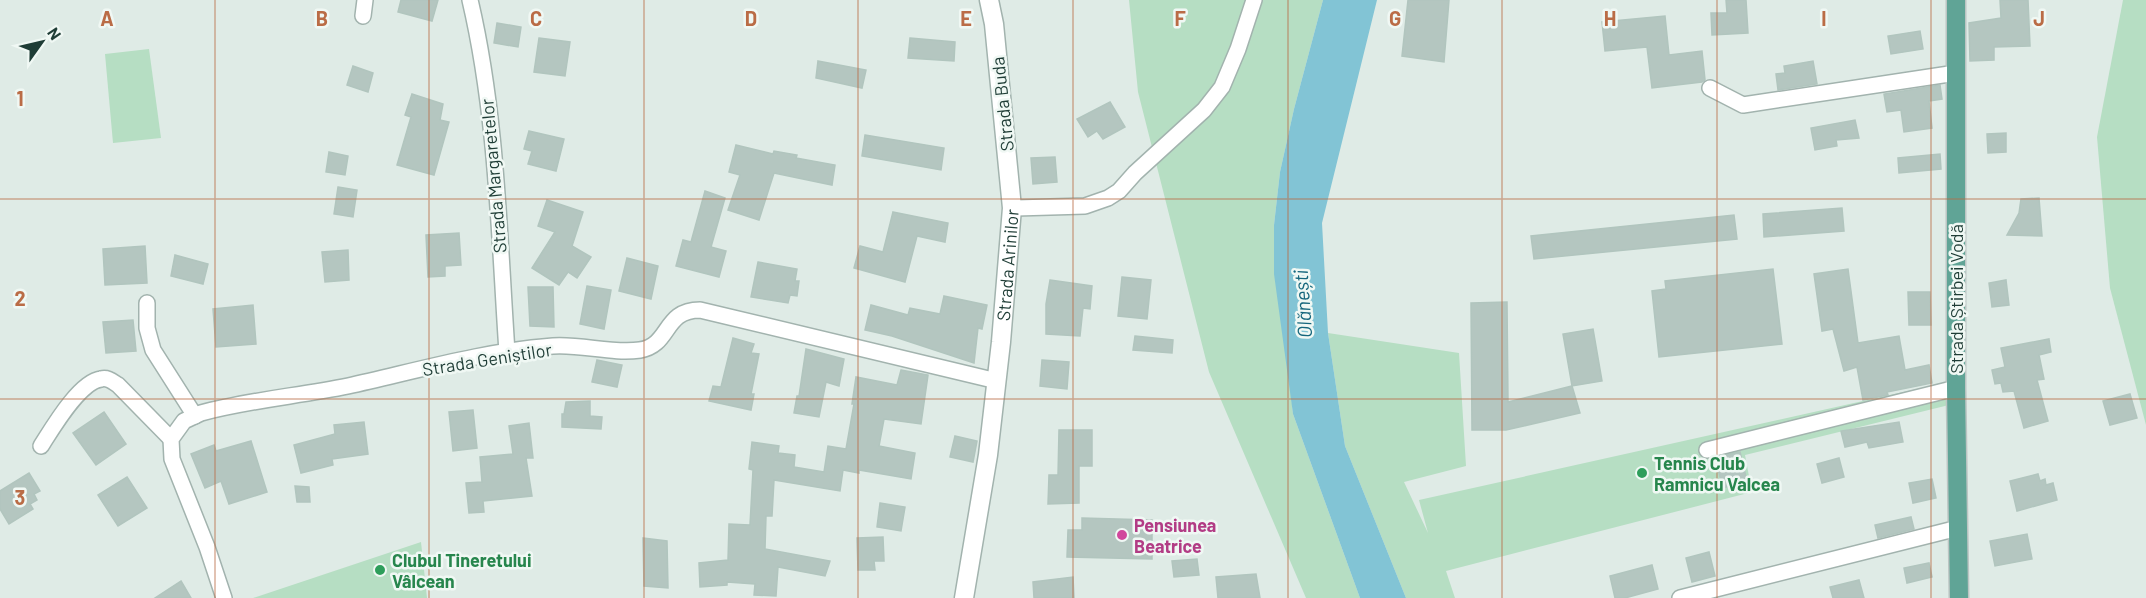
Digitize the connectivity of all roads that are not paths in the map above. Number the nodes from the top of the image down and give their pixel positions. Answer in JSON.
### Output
{"nodes":[{"id":1,"x":365,"y":0,"type":"edge"},
{"id":2,"x":470,"y":0,"type":"edge"},
{"id":3,"x":989,"y":0,"type":"edge"},
{"id":4,"x":1254,"y":0,"type":"edge"},
{"id":5,"x":1956,"y":0,"type":"edge"},
{"id":6,"x":363,"y":16,"type":"dead end"},
{"id":7,"x":1956,"y":73,"type":"junction"},
{"id":8,"x":1710,"y":88,"type":"dead end"},
{"id":9,"x":1012,"y":208,"type":"junction"},
{"id":10,"x":147,"y":303,"type":"dead end"},
{"id":11,"x":507,"y":352,"type":"junction"},
{"id":12,"x":997,"y":381,"type":"junction"},
{"id":13,"x":1956,"y":388,"type":"junction"},
{"id":14,"x":195,"y":416,"type":"junction"},
{"id":15,"x":171,"y":439,"type":"junction"},
{"id":16,"x":41,"y":446,"type":"dead end"},
{"id":17,"x":1707,"y":450,"type":"dead end"},
{"id":18,"x":1958,"y":528,"type":"junction"},
{"id":19,"x":224,"y":598,"type":"edge"},
{"id":20,"x":964,"y":598,"type":"edge"},
{"id":21,"x":1680,"y":598,"type":"edge"},
{"id":22,"x":1959,"y":598,"type":"edge"}],
"edges":[{"from":1,"to":6,"type":"street"},
{"from":2,"to":11,"type":"street","name":"Strada Margaretelor"},
{"from":3,"to":9,"type":"street","name":"Strada Buda"},
{"from":4,"to":9,"type":"street","name":"Strada Arinilor"},
{"from":5,"to":7,"type":"main road","name":"Strada Știrbei Vodă"},
{"from":7,"to":8,"type":"street"},
{"from":7,"to":13,"type":"main road","name":"Strada Știrbei Vodă"},
{"from":9,"to":12,"type":"street","name":"Strada Arinilor"},
{"from":10,"to":14,"type":"street"},
{"from":11,"to":12,"type":"street","name":"Strada Geniștilor"},
{"from":11,"to":14,"type":"street","name":"Strada Geniștilor"},
{"from":12,"to":20,"type":"street","name":"Strada Arinilor"},
{"from":13,"to":17,"type":"street"},
{"from":13,"to":18,"type":"main road","name":"Strada Știrbei Vodă"},
{"from":14,"to":15,"type":"street","name":"Strada Geniștilor"},
{"from":15,"to":16,"type":"street"},
{"from":15,"to":19,"type":"street"},
{"from":18,"to":21,"type":"street"},
{"from":18,"to":22,"type":"main road","name":"Strada Știrbei Vodă"}]}
